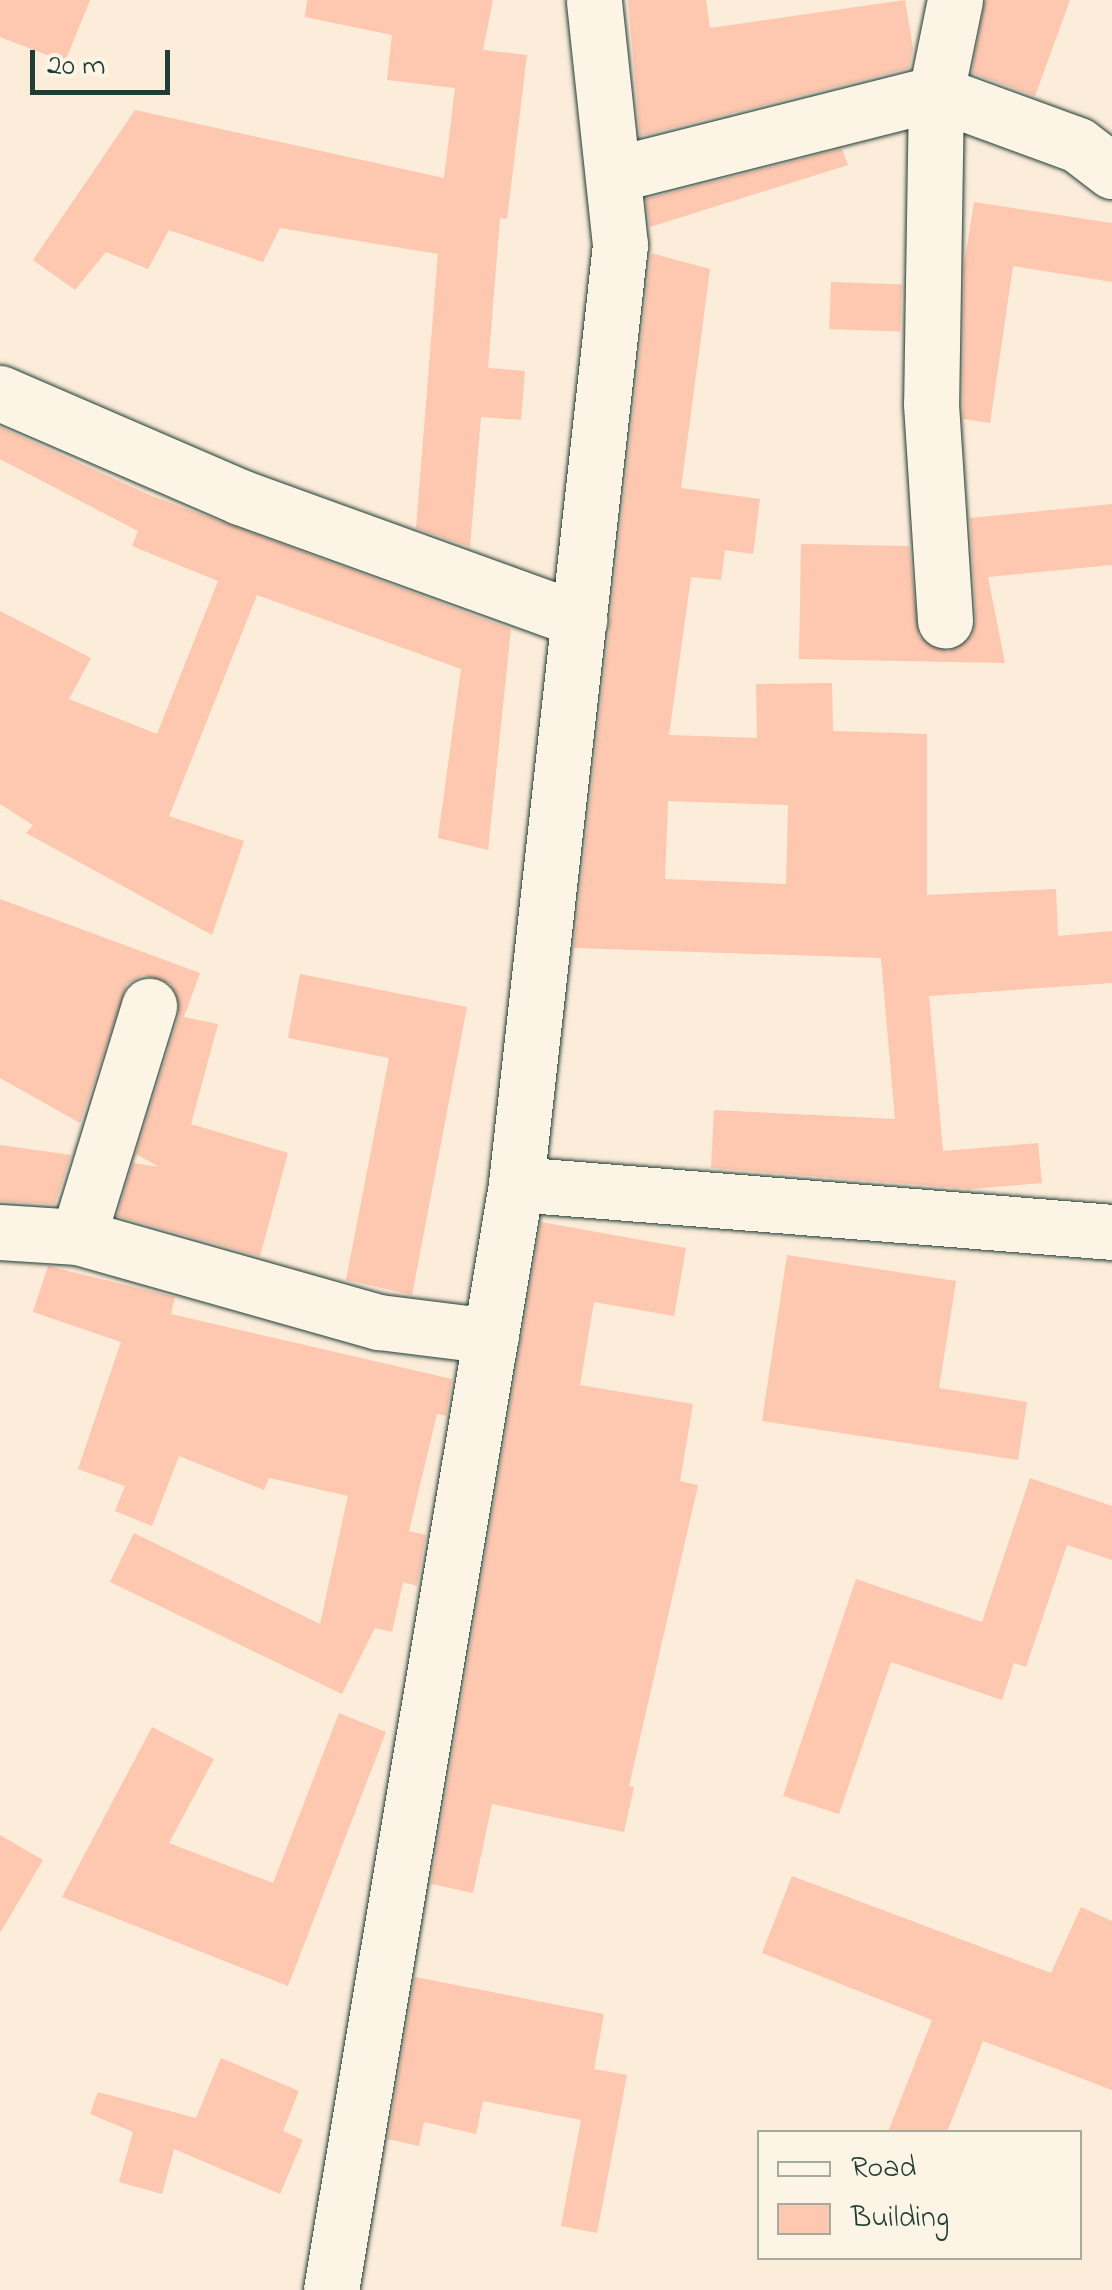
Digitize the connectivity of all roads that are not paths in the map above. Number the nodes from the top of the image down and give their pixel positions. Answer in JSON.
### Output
{"nodes":[{"id":1,"x":594,"y":0,"type":"edge"},
{"id":2,"x":955,"y":0,"type":"edge"},
{"id":3,"x":936,"y":93,"type":"junction"},
{"id":4,"x":1112,"y":171,"type":"edge"},
{"id":5,"x":616,"y":174,"type":"junction"},
{"id":6,"x":0,"y":393,"type":"edge"},
{"id":7,"x":579,"y":620,"type":"junction"},
{"id":8,"x":945,"y":621,"type":"dead end"},
{"id":9,"x":149,"y":1006,"type":"dead end"},
{"id":10,"x":516,"y":1184,"type":"junction"},
{"id":11,"x":0,"y":1232,"type":"edge"},
{"id":12,"x":1112,"y":1232,"type":"edge"},
{"id":13,"x":78,"y":1238,"type":"junction"},
{"id":14,"x":491,"y":1336,"type":"junction"},
{"id":15,"x":331,"y":2290,"type":"edge"}],
"edges":[{"from":1,"to":5,"type":"street"},
{"from":2,"to":3,"type":"street"},
{"from":3,"to":4,"type":"street"},
{"from":3,"to":5,"type":"street"},
{"from":3,"to":8,"type":"street"},
{"from":5,"to":7,"type":"street"},
{"from":6,"to":7,"type":"street"},
{"from":7,"to":10,"type":"street"},
{"from":9,"to":13,"type":"street"},
{"from":10,"to":12,"type":"street"},
{"from":10,"to":14,"type":"street"},
{"from":11,"to":13,"type":"street"},
{"from":13,"to":14,"type":"street"},
{"from":14,"to":15,"type":"street"}]}
